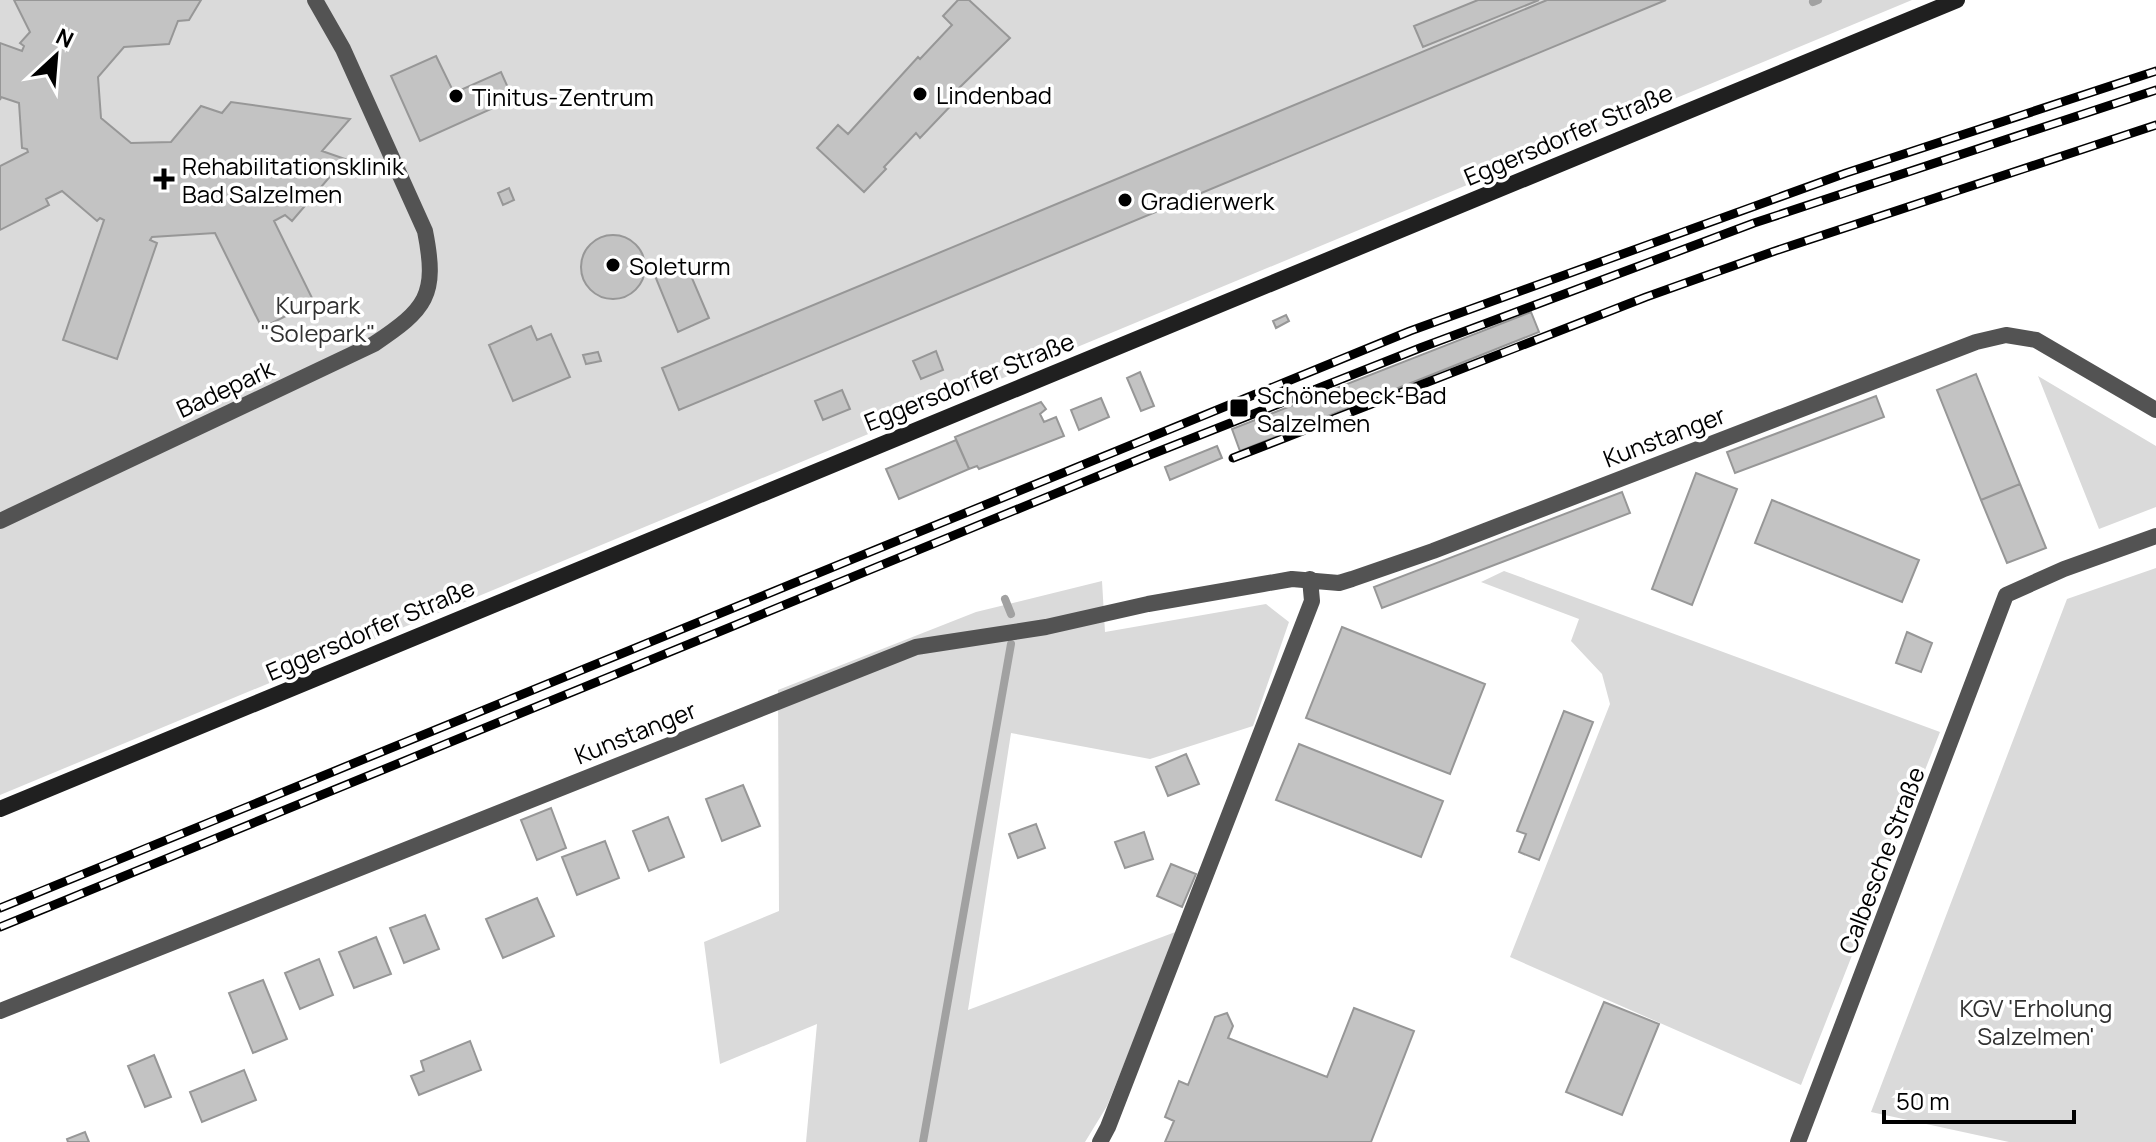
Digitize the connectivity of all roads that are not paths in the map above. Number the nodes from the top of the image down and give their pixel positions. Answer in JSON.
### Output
{"nodes":[{"id":1,"x":315,"y":0,"type":"edge"},
{"id":2,"x":1957,"y":0,"type":"edge"},
{"id":3,"x":2156,"y":410,"type":"edge"},
{"id":4,"x":0,"y":521,"type":"edge"},
{"id":5,"x":2156,"y":536,"type":"edge"},
{"id":6,"x":1310,"y":579,"type":"junction"},
{"id":7,"x":0,"y":809,"type":"edge"},
{"id":8,"x":0,"y":1011,"type":"edge"},
{"id":9,"x":1100,"y":1142,"type":"edge"},
{"id":10,"x":1798,"y":1142,"type":"edge"}],
"edges":[{"from":1,"to":4,"type":"street","name":"Badepark"},
{"from":2,"to":7,"type":"street","name":"Eggersdorfer Straße"},
{"from":3,"to":6,"type":"street","name":"Kunstanger"},
{"from":5,"to":10,"type":"street","name":"Calbesche Straße"},
{"from":6,"to":8,"type":"street","name":"Kunstanger"},
{"from":6,"to":9,"type":"street"}]}
